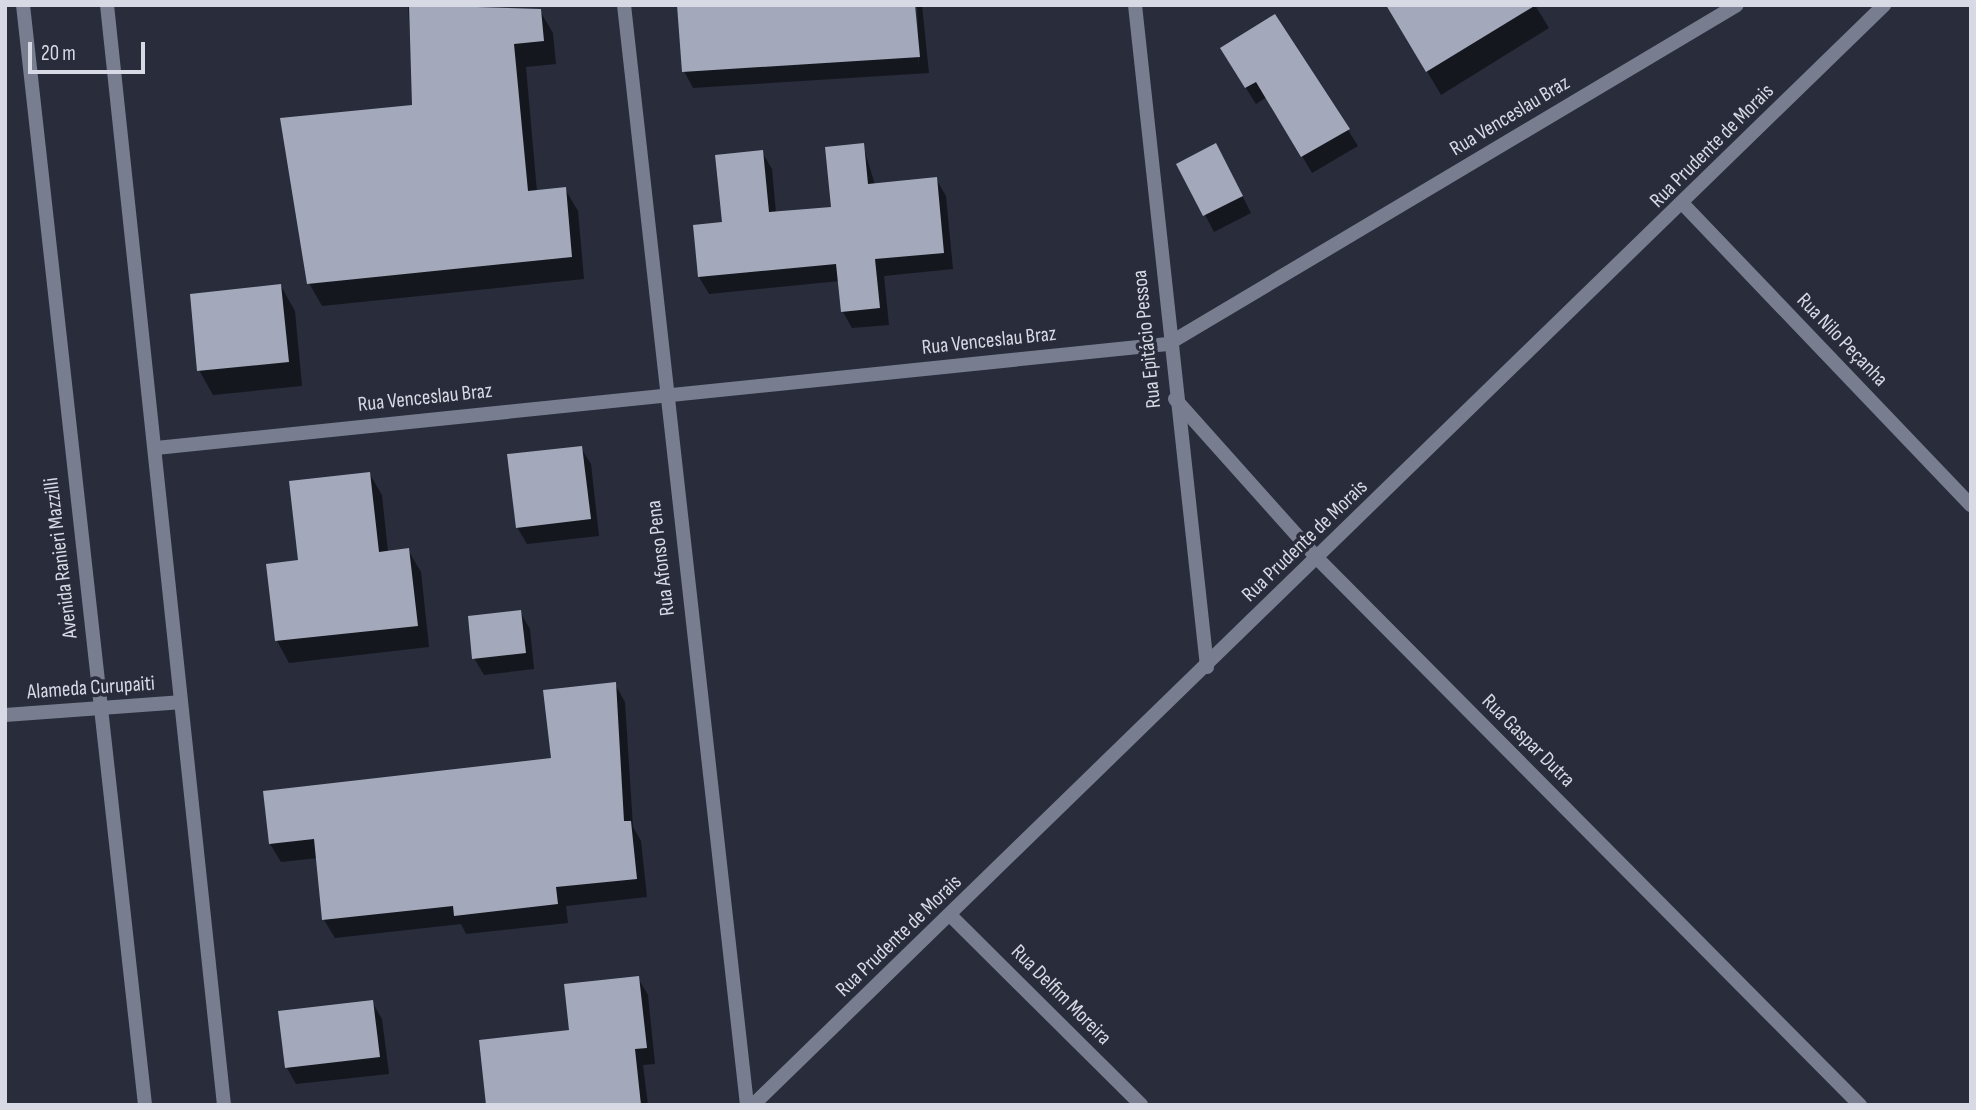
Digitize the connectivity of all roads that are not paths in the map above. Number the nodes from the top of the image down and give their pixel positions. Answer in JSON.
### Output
{"nodes":[{"id":1,"x":23,"y":5,"type":"edge"},
{"id":2,"x":107,"y":5,"type":"edge"},
{"id":3,"x":624,"y":5,"type":"edge"},
{"id":4,"x":1135,"y":5,"type":"edge"},
{"id":5,"x":1737,"y":5,"type":"edge"},
{"id":6,"x":1884,"y":5,"type":"edge"},
{"id":7,"x":1683,"y":204,"type":"junction"},
{"id":8,"x":1168,"y":344,"type":"junction"},
{"id":9,"x":663,"y":393,"type":"junction"},
{"id":10,"x":1175,"y":399,"type":"junction"},
{"id":11,"x":156,"y":448,"type":"junction"},
{"id":12,"x":1971,"y":505,"type":"edge"},
{"id":13,"x":1317,"y":558,"type":"junction"},
{"id":14,"x":1208,"y":667,"type":"junction"},
{"id":15,"x":180,"y":702,"type":"junction"},
{"id":16,"x":101,"y":711,"type":"junction"},
{"id":17,"x":5,"y":715,"type":"edge"},
{"id":18,"x":951,"y":916,"type":"junction"},
{"id":19,"x":145,"y":1105,"type":"edge"},
{"id":20,"x":224,"y":1105,"type":"edge"},
{"id":21,"x":747,"y":1105,"type":"edge"},
{"id":22,"x":753,"y":1105,"type":"edge"},
{"id":23,"x":1141,"y":1105,"type":"edge"},
{"id":24,"x":1860,"y":1105,"type":"edge"}],
"edges":[{"from":1,"to":16,"type":"street","name":"Avenida Ranieri Mazzilli"},
{"from":2,"to":11,"type":"street"},
{"from":3,"to":9,"type":"street","name":"Rua Afonso Pena"},
{"from":4,"to":8,"type":"street","name":"Rua Epitácio Pessoa"},
{"from":5,"to":8,"type":"street","name":"Rua Venceslau Braz"},
{"from":6,"to":7,"type":"street","name":"Rua Prudente de Morais"},
{"from":7,"to":12,"type":"street","name":"Rua Nilo Peçanha"},
{"from":7,"to":13,"type":"street","name":"Rua Prudente de Morais"},
{"from":8,"to":9,"type":"street","name":"Rua Venceslau Braz"},
{"from":8,"to":10,"type":"street","name":"Rua Epitácio Pessoa"},
{"from":9,"to":11,"type":"street","name":"Rua Venceslau Braz"},
{"from":9,"to":21,"type":"street","name":"Rua Afonso Pena"},
{"from":10,"to":13,"type":"street","name":"Rua Gaspar Dutra"},
{"from":10,"to":14,"type":"street","name":"Rua Epitácio Pessoa"},
{"from":11,"to":15,"type":"street"},
{"from":13,"to":14,"type":"street","name":"Rua Prudente de Morais"},
{"from":13,"to":24,"type":"street","name":"Rua Gaspar Dutra"},
{"from":14,"to":18,"type":"street","name":"Rua Prudente de Morais"},
{"from":15,"to":16,"type":"street","name":"Alameda Curupaiti"},
{"from":15,"to":20,"type":"street"},
{"from":16,"to":17,"type":"street","name":"Alameda Curupaiti"},
{"from":16,"to":19,"type":"street","name":"Avenida Ranieri Mazzilli"},
{"from":18,"to":22,"type":"street","name":"Rua Prudente de Morais"},
{"from":18,"to":23,"type":"street","name":"Rua Delfim Moreira"}]}
